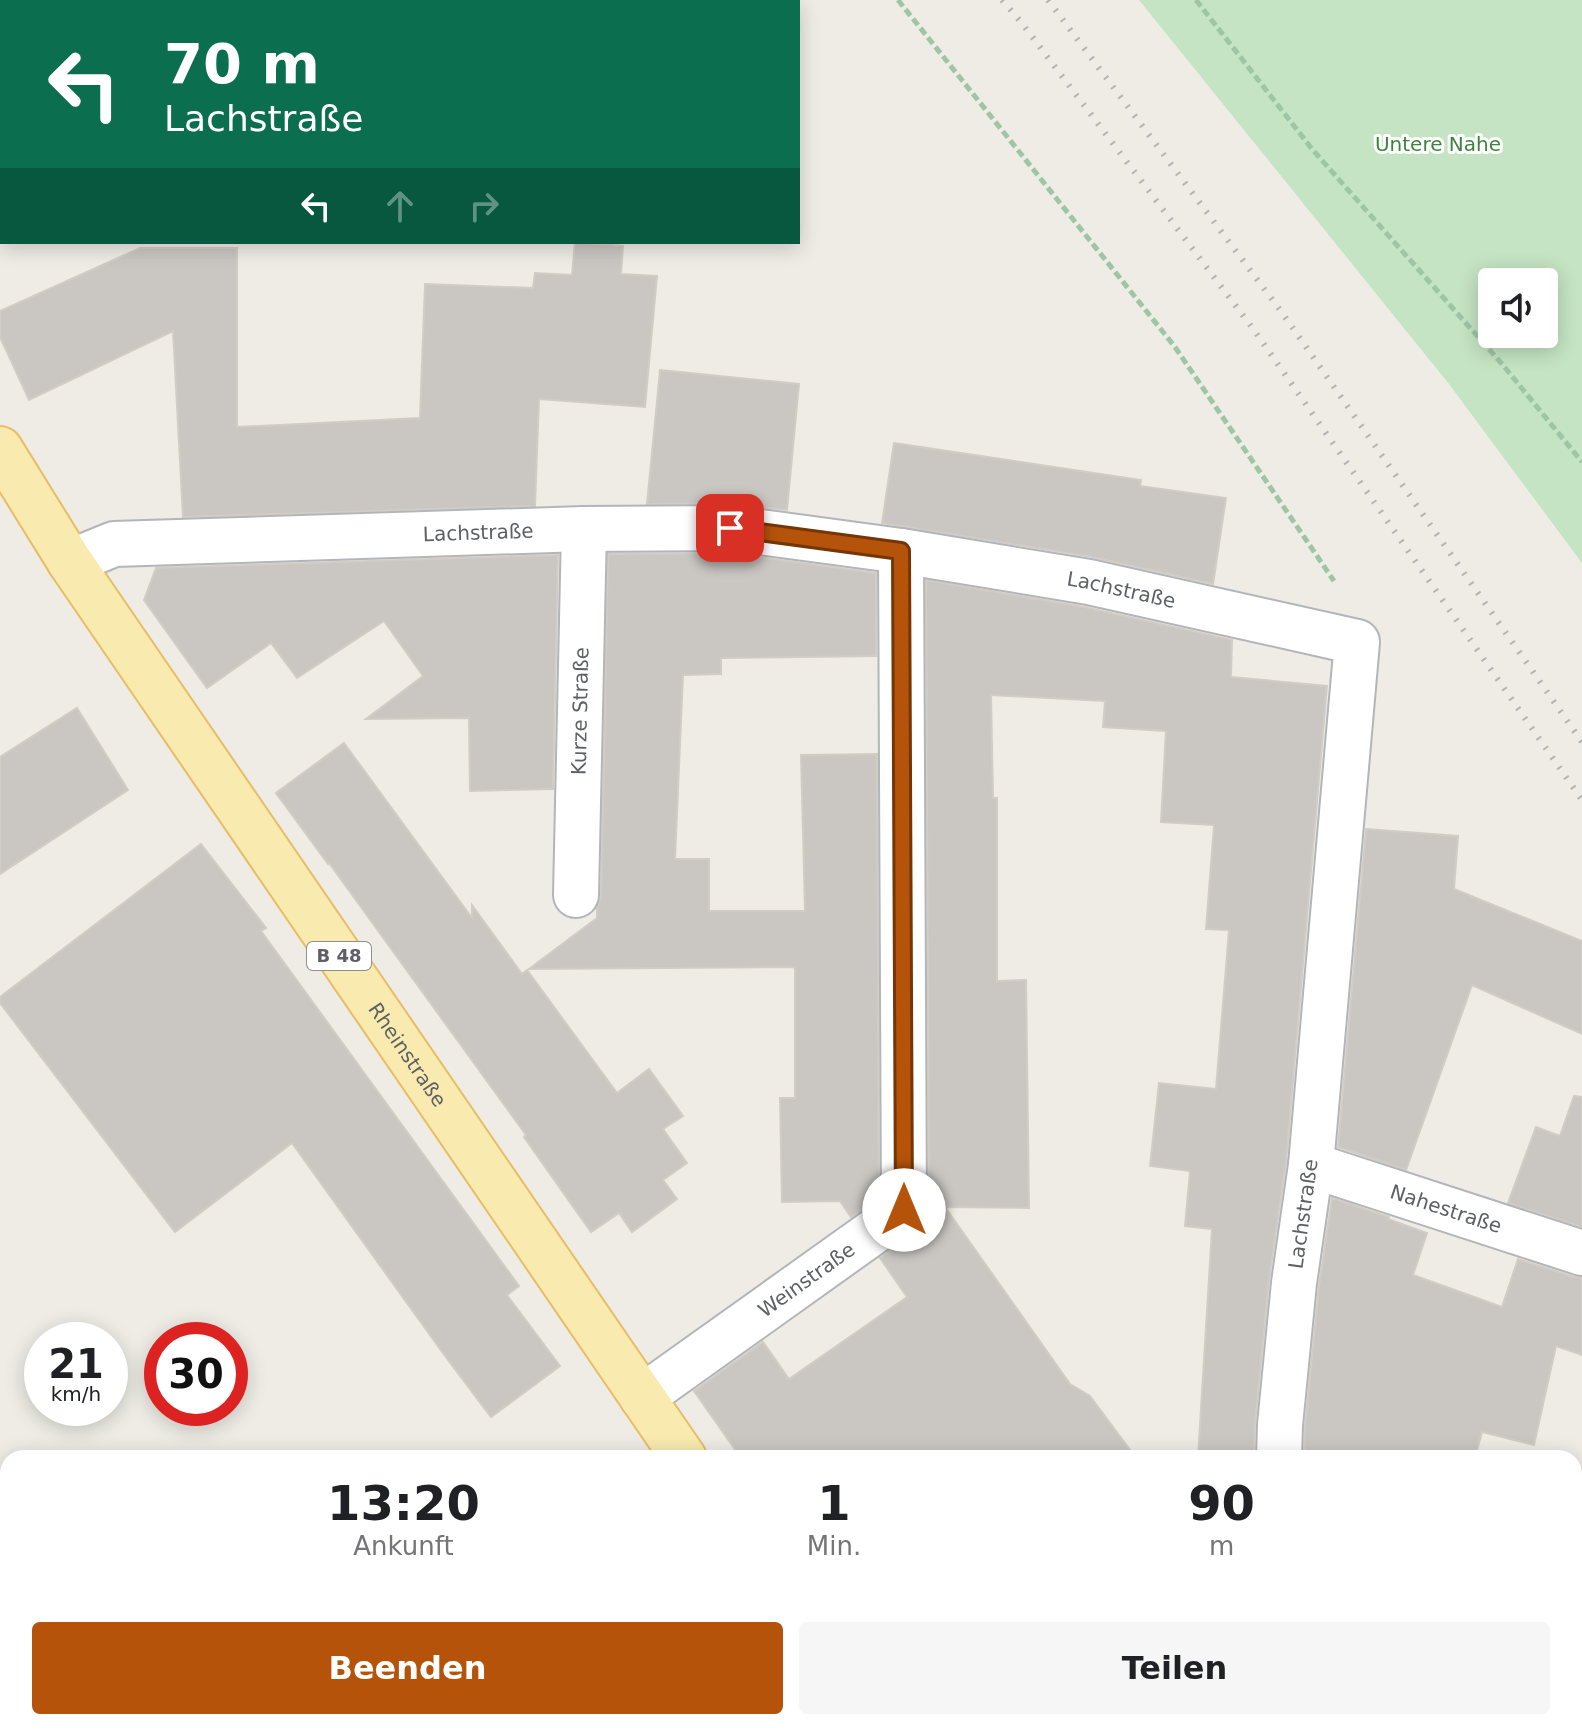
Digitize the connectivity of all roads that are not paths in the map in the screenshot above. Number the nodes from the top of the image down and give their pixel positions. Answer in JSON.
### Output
{"nodes":[{"id":1,"x":0,"y":449,"type":"edge"},
{"id":2,"x":584,"y":529,"type":"junction"},
{"id":3,"x":901,"y":551,"type":"junction"},
{"id":4,"x":70,"y":562,"type":"junction"},
{"id":5,"x":576,"y":895,"type":"dead end"},
{"id":6,"x":1311,"y":1165,"type":"junction"},
{"id":7,"x":1582,"y":1253,"type":"edge"},
{"id":8,"x":642,"y":1397,"type":"junction"},
{"id":9,"x":678,"y":1450,"type":"edge"},
{"id":10,"x":1279,"y":1450,"type":"edge"}],
"edges":[{"from":1,"to":4,"type":"main road","name":"Rheinstraße","number":"B 48"},
{"from":2,"to":3,"type":"street","name":"Lachstraße"},
{"from":2,"to":4,"type":"street","name":"Lachstraße"},
{"from":2,"to":5,"type":"street","name":"Kurze Straße"},
{"from":3,"to":6,"type":"street","name":"Lachstraße"},
{"from":3,"to":8,"type":"street","name":"Weinstraße"},
{"from":4,"to":8,"type":"main road","name":"Rheinstraße","number":"B 48"},
{"from":6,"to":7,"type":"street","name":"Nahestraße"},
{"from":6,"to":10,"type":"street","name":"Lachstraße"},
{"from":8,"to":9,"type":"main road","name":"Rheinstraße","number":"B 48"}]}
